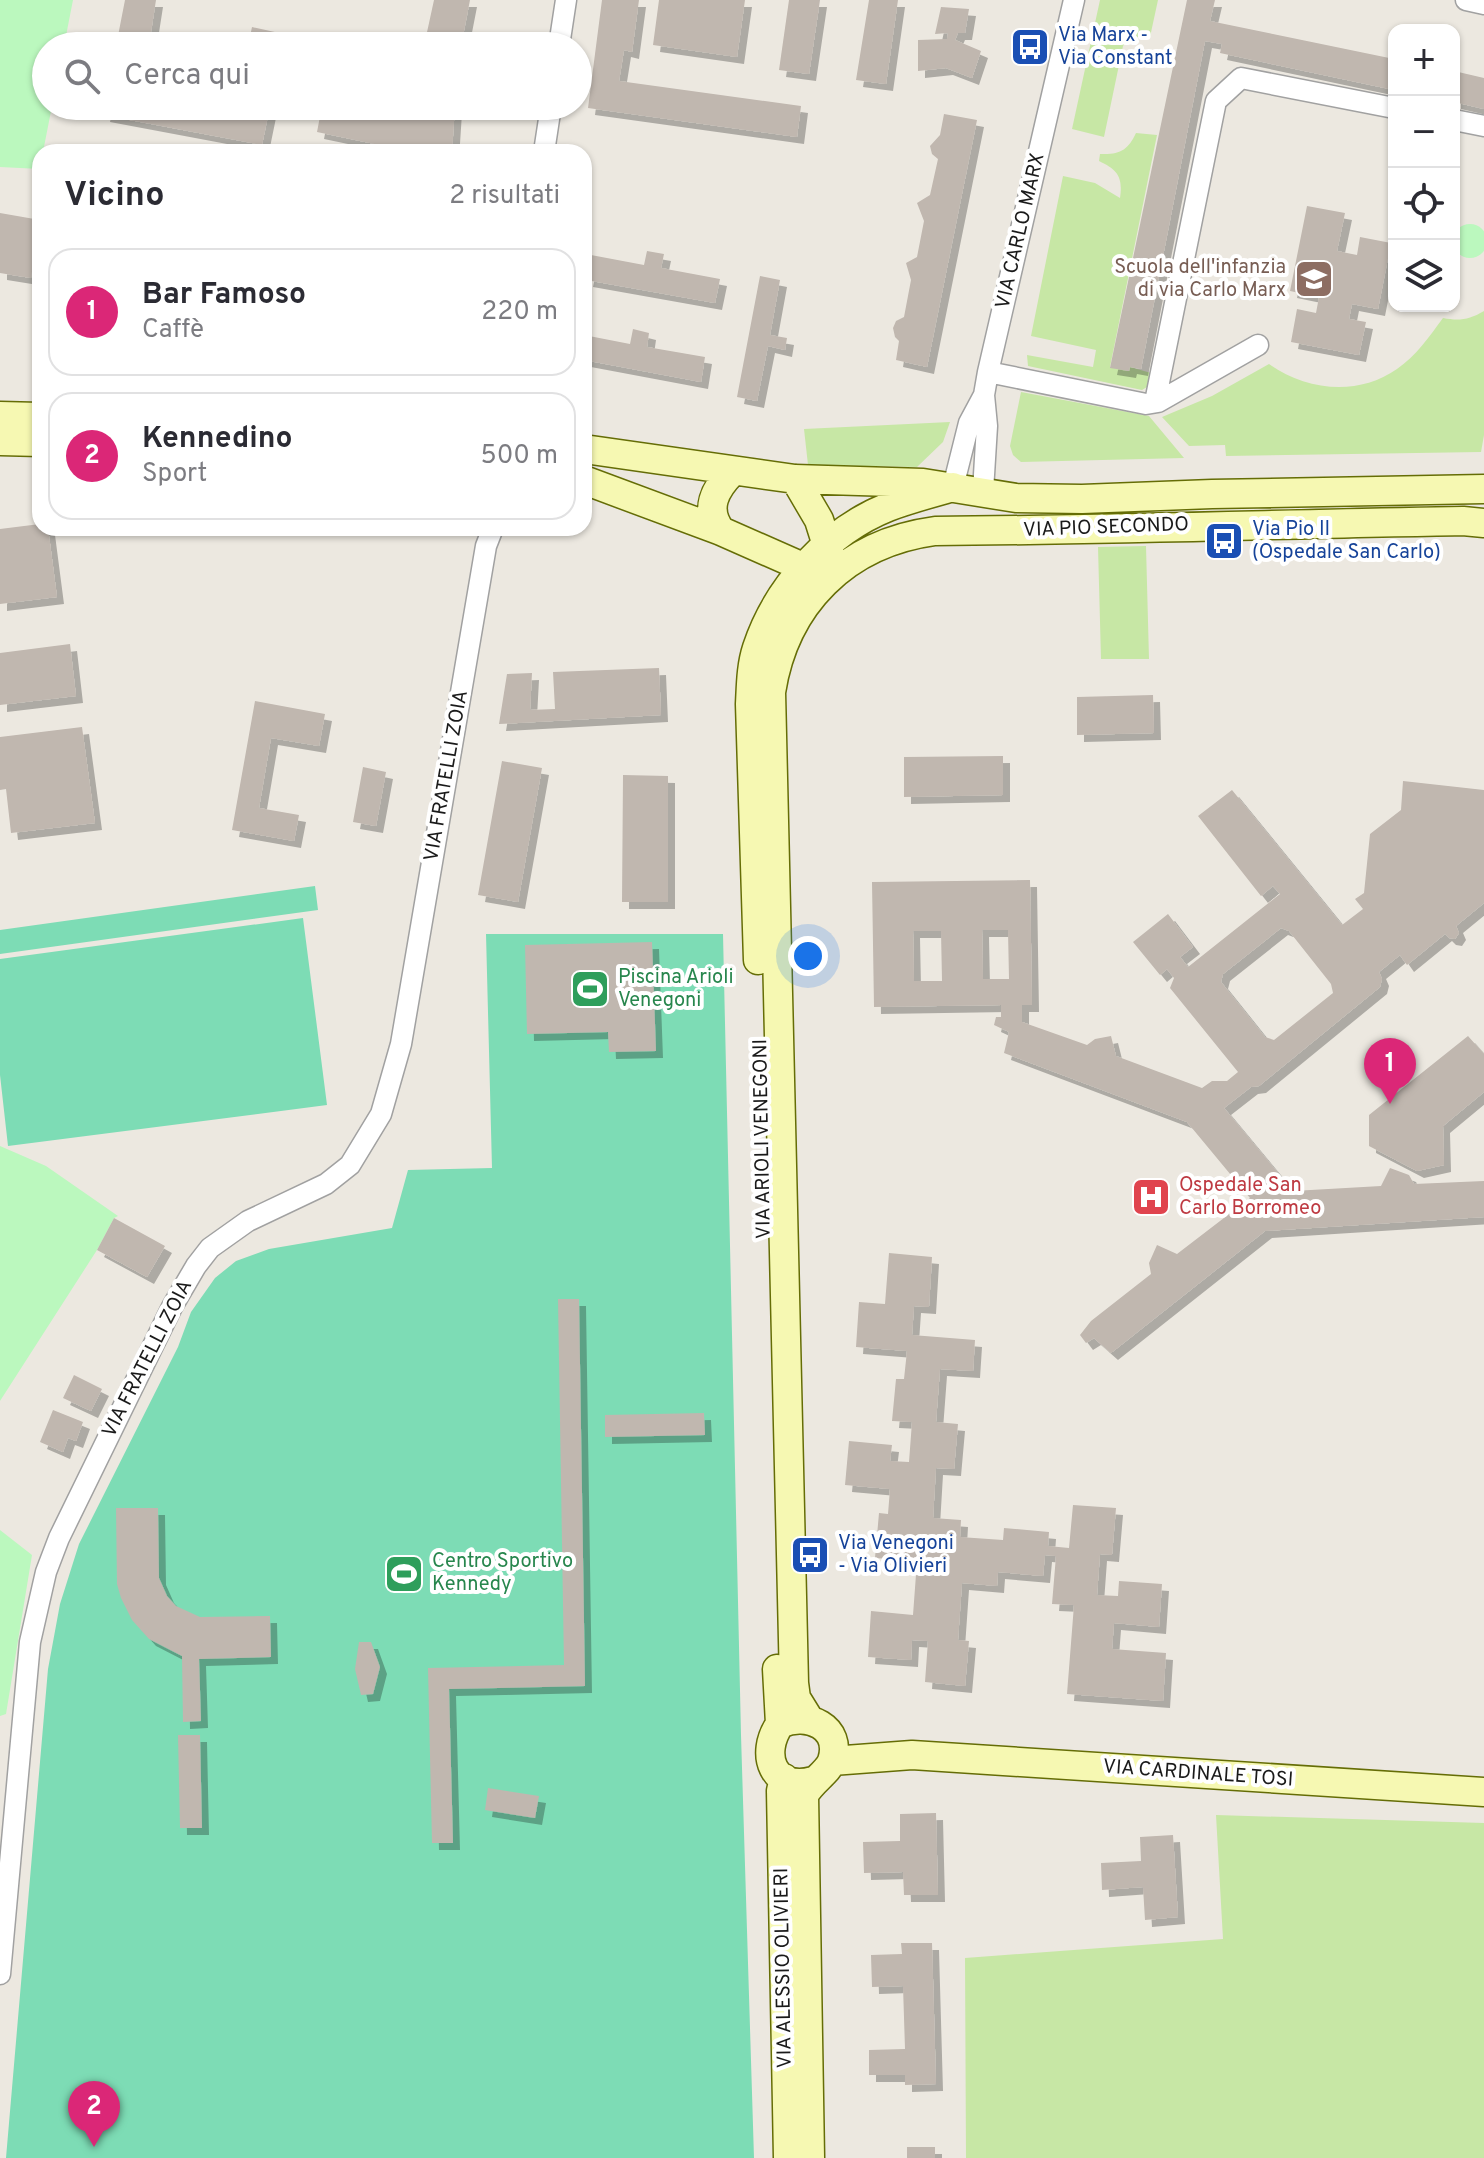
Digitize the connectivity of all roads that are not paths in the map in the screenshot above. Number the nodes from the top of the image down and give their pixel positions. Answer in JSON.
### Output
{"nodes":[{"id":1,"x":566,"y":0,"type":"edge"},
{"id":2,"x":1059,"y":0,"type":"edge"},
{"id":3,"x":1074,"y":0,"type":"edge"},
{"id":4,"x":1466,"y":0,"type":"edge"},
{"id":5,"x":1484,"y":4,"type":"edge"},
{"id":6,"x":561,"y":32,"type":"edge"},
{"id":7,"x":1054,"y":90,"type":"junction"},
{"id":8,"x":1388,"y":107,"type":"edge"},
{"id":9,"x":549,"y":120,"type":"edge"},
{"id":10,"x":1460,"y":121,"type":"edge"},
{"id":11,"x":1484,"y":126,"type":"edge"},
{"id":12,"x":545,"y":144,"type":"edge"},
{"id":13,"x":1255,"y":348,"type":"dead end"},
{"id":14,"x":988,"y":372,"type":"junction"},
{"id":15,"x":984,"y":395,"type":"junction"},
{"id":16,"x":1155,"y":402,"type":"junction"},
{"id":17,"x":0,"y":416,"type":"edge"},
{"id":18,"x":32,"y":417,"type":"edge"},
{"id":19,"x":0,"y":441,"type":"edge"},
{"id":20,"x":32,"y":442,"type":"edge"},
{"id":21,"x":592,"y":450,"type":"edge"},
{"id":22,"x":732,"y":472,"type":"junction"},
{"id":23,"x":795,"y":479,"type":"junction"},
{"id":24,"x":592,"y":483,"type":"edge"},
{"id":25,"x":953,"y":487,"type":"junction"},
{"id":26,"x":1484,"y":489,"type":"edge"},
{"id":27,"x":983,"y":491,"type":"junction"},
{"id":28,"x":1289,"y":492,"type":"junction"},
{"id":29,"x":1197,"y":494,"type":"junction"},
{"id":30,"x":1082,"y":499,"type":"junction"},
{"id":31,"x":1390,"y":522,"type":"junction"},
{"id":32,"x":1484,"y":523,"type":"edge"},
{"id":33,"x":1151,"y":528,"type":"junction"},
{"id":34,"x":1085,"y":530,"type":"junction"},
{"id":35,"x":721,"y":531,"type":"junction"},
{"id":36,"x":964,"y":531,"type":"junction"},
{"id":37,"x":488,"y":536,"type":"edge"},
{"id":38,"x":828,"y":543,"type":"junction"},
{"id":39,"x":805,"y":568,"type":"junction"},
{"id":40,"x":835,"y":574,"type":"junction"},
{"id":41,"x":780,"y":1724,"type":"junction"},
{"id":42,"x":821,"y":1749,"type":"junction"},
{"id":43,"x":784,"y":1778,"type":"junction"},
{"id":44,"x":1484,"y":1792,"type":"edge"},
{"id":45,"x":0,"y":1974,"type":"edge"},
{"id":46,"x":788,"y":2158,"type":"edge"},
{"id":47,"x":810,"y":2158,"type":"edge"}],
"edges":[{"from":1,"to":6,"type":"street"},
{"from":2,"to":7,"type":"street","name":"VIA CARLO MARX"},
{"from":3,"to":7,"type":"street","name":"VIA CARLO MARX"},
{"from":4,"to":5,"type":"street"},
{"from":7,"to":14,"type":"street","name":"VIA CARLO MARX"},
{"from":8,"to":16,"type":"street"},
{"from":9,"to":12,"type":"street"},
{"from":10,"to":11,"type":"street"},
{"from":13,"to":16,"type":"street"},
{"from":14,"to":15,"type":"street","name":"VIA CARLO MARX"},
{"from":14,"to":16,"type":"street"},
{"from":15,"to":25,"type":"street","name":"VIA CARLO MARX"},
{"from":15,"to":27,"type":"street","name":"VIA CARLO MARX"},
{"from":17,"to":18,"type":"main road"},
{"from":19,"to":20,"type":"main road"},
{"from":21,"to":22,"type":"main road","name":"VIA PIO SECONDO"},
{"from":22,"to":23,"type":"main road","name":"VIA PIO SECONDO"},
{"from":22,"to":35,"type":"main road"},
{"from":23,"to":25,"type":"main road","name":"VIA PIO SECONDO"},
{"from":23,"to":38,"type":"main road"},
{"from":24,"to":35,"type":"main road"},
{"from":25,"to":27,"type":"main road","name":"VIA PIO SECONDO"},
{"from":25,"to":36,"type":"main road","name":"VIA CARLO MARX"},
{"from":25,"to":38,"type":"main road","name":"VIA PIO SECONDO"},
{"from":26,"to":28,"type":"main road","name":"VIA PIO SECONDO"},
{"from":27,"to":30,"type":"main road","name":"VIA PIO SECONDO"},
{"from":27,"to":36,"type":"main road","name":"VIA CARLO MARX"},
{"from":28,"to":29,"type":"main road","name":"VIA PIO SECONDO"},
{"from":28,"to":31,"type":"main road"},
{"from":29,"to":30,"type":"main road","name":"VIA PIO SECONDO"},
{"from":29,"to":33,"type":"main road"},
{"from":30,"to":34,"type":"main road"},
{"from":31,"to":32,"type":"main road","name":"VIA PIO SECONDO"},
{"from":31,"to":33,"type":"main road","name":"VIA PIO SECONDO"},
{"from":33,"to":34,"type":"main road","name":"VIA PIO SECONDO"},
{"from":34,"to":36,"type":"main road","name":"VIA PIO SECONDO"},
{"from":35,"to":39,"type":"main road"},
{"from":36,"to":40,"type":"main road","name":"VIA PIO SECONDO"},
{"from":37,"to":45,"type":"street","name":"VIA FRATELLI ZOIA"},
{"from":38,"to":39,"type":"main road","name":"VIA PIO SECONDO"},
{"from":38,"to":40,"type":"main road"},
{"from":39,"to":40,"type":"main road"},
{"from":39,"to":41,"type":"main road","name":"VIA ARIOLI VENEGONI"},
{"from":40,"to":42,"type":"main road","name":"VIA ARIOLI VENEGONI"},
{"from":41,"to":42,"type":"main road"},
{"from":41,"to":43,"type":"main road","name":"VIA ALESSIO OLIVIERI"},
{"from":42,"to":43,"type":"main road"},
{"from":42,"to":44,"type":"main road","name":"VIA CARDINALE TOSI"},
{"from":42,"to":47,"type":"main road","name":"VIA ALESSIO OLIVIERI"},
{"from":43,"to":46,"type":"main road","name":"VIA ALESSIO OLIVIERI"}]}
